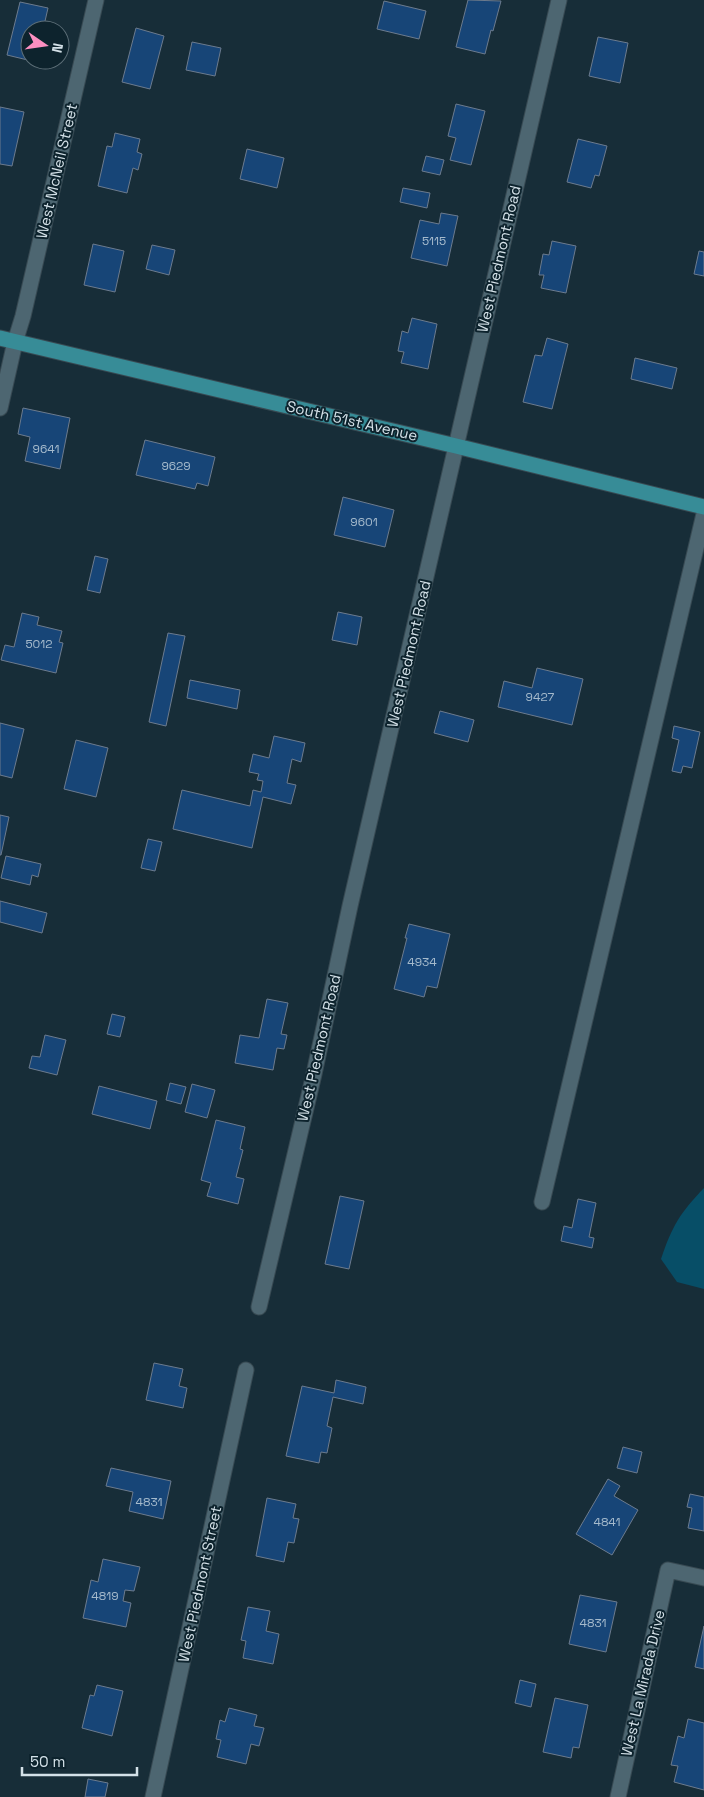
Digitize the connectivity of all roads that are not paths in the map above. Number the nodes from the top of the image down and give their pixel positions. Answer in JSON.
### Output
{"nodes":[{"id":1,"x":96,"y":0,"type":"edge"},
{"id":2,"x":559,"y":0,"type":"edge"},
{"id":3,"x":7,"y":340,"type":"edge"},
{"id":4,"x":0,"y":408,"type":"edge"},
{"id":5,"x":456,"y":446,"type":"junction"},
{"id":6,"x":704,"y":507,"type":"edge"},
{"id":7,"x":704,"y":514,"type":"edge"},
{"id":8,"x":542,"y":1202,"type":"dead end"},
{"id":9,"x":259,"y":1307,"type":"dead end"},
{"id":10,"x":246,"y":1370,"type":"dead end"},
{"id":11,"x":704,"y":1578,"type":"edge"},
{"id":12,"x":153,"y":1797,"type":"edge"},
{"id":13,"x":618,"y":1797,"type":"edge"}],
"edges":[{"from":1,"to":3,"type":"street","name":"West McNeil Street"},
{"from":2,"to":5,"type":"street","name":"West Piedmont Road"},
{"from":3,"to":4,"type":"street","name":"West McNeil Street"},
{"from":3,"to":5,"type":"main road","name":"South 51st Avenue"},
{"from":5,"to":6,"type":"main road","name":"South 51st Avenue"},
{"from":5,"to":9,"type":"street","name":"West Piedmont Road"},
{"from":7,"to":8,"type":"street"},
{"from":10,"to":12,"type":"street","name":"West Piedmont Street"},
{"from":11,"to":13,"type":"street","name":"West La Mirada Drive"}]}
